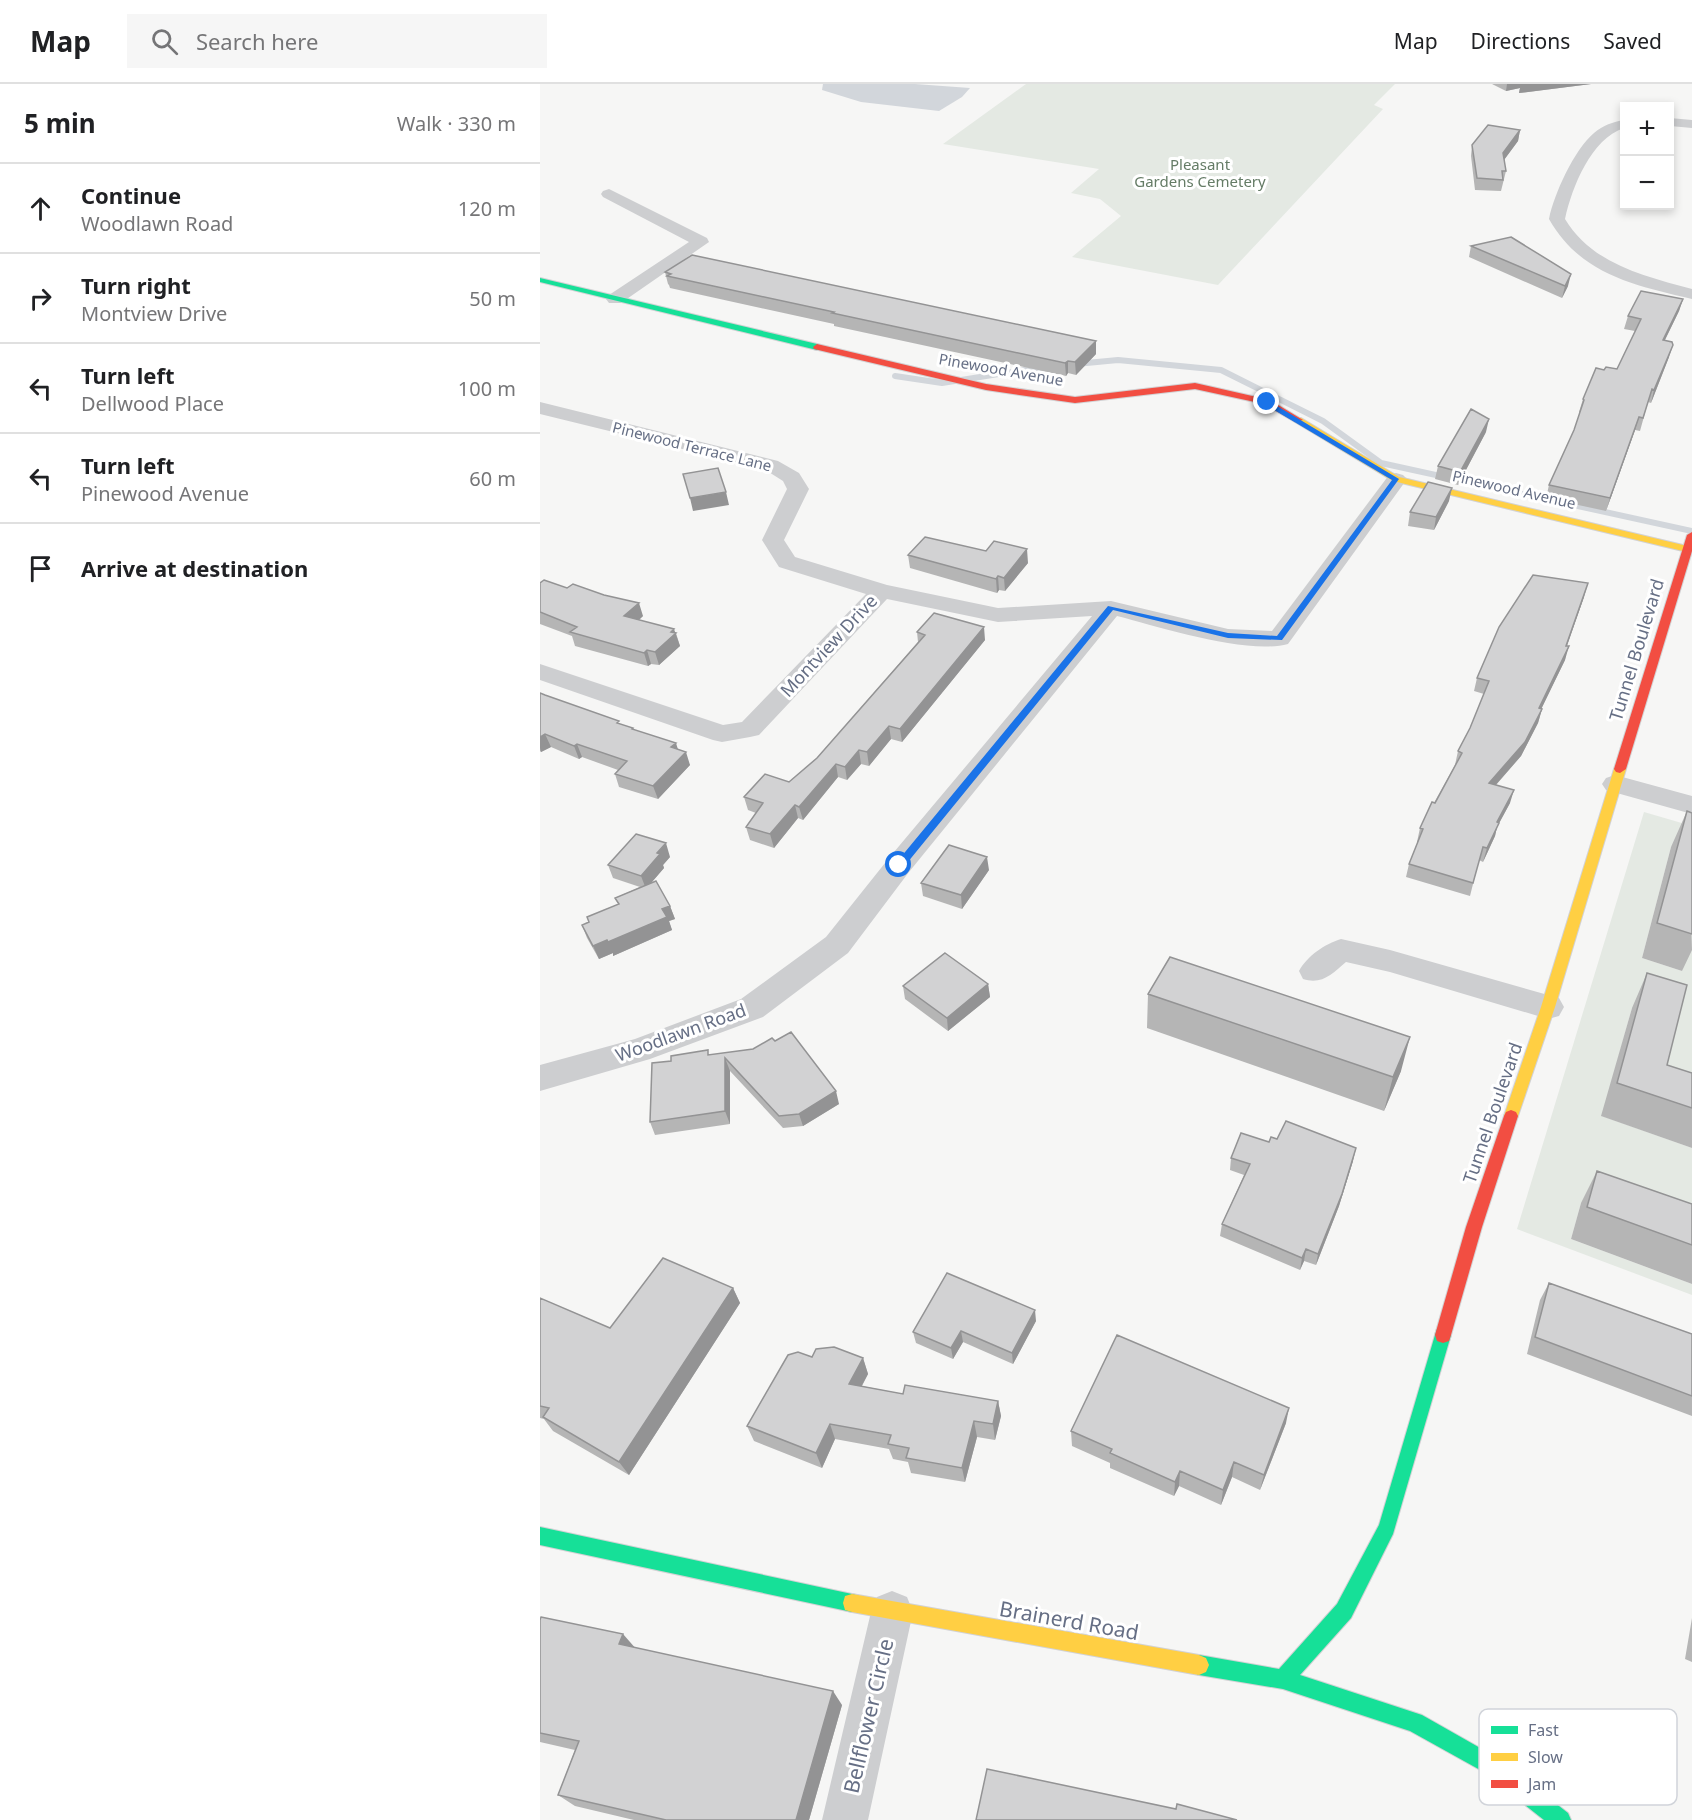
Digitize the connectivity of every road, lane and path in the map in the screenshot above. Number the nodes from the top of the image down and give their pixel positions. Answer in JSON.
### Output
{"nodes":[{"id":1,"x":1674,"y":122,"type":"edge"},
{"id":2,"x":1692,"y":124,"type":"edge"},
{"id":3,"x":1620,"y":125,"type":"edge"},
{"id":4,"x":609,"y":194,"type":"dead end"},
{"id":5,"x":540,"y":280,"type":"edge"},
{"id":6,"x":1692,"y":294,"type":"edge"},
{"id":7,"x":615,"y":299,"type":"junction"},
{"id":8,"x":540,"y":408,"type":"edge"},
{"id":9,"x":1396,"y":479,"type":"junction"},
{"id":10,"x":1692,"y":535,"type":"edge"},
{"id":11,"x":1687,"y":549,"type":"junction"},
{"id":12,"x":882,"y":591,"type":"junction"},
{"id":13,"x":1111,"y":608,"type":"junction"},
{"id":14,"x":540,"y":672,"type":"edge"},
{"id":15,"x":1616,"y":784,"type":"junction"},
{"id":16,"x":1692,"y":805,"type":"edge"},
{"id":17,"x":1314,"y":971,"type":"dead end"},
{"id":18,"x":1548,"y":1007,"type":"junction"},
{"id":19,"x":540,"y":1078,"type":"edge"},
{"id":20,"x":540,"y":1536,"type":"edge"},
{"id":21,"x":892,"y":1612,"type":"junction"},
{"id":22,"x":1283,"y":1679,"type":"junction"},
{"id":23,"x":1479,"y":1758,"type":"edge"},
{"id":24,"x":1541,"y":1805,"type":"edge"},
{"id":25,"x":845,"y":1820,"type":"edge"},
{"id":26,"x":1560,"y":1820,"type":"edge"}],
"edges":[{"from":1,"to":2,"type":"street"},
{"from":3,"to":6,"type":"street"},
{"from":4,"to":7,"type":"street"},
{"from":5,"to":7,"type":"street","name":"Pinewood Avenue"},
{"from":7,"to":9,"type":"street","name":"Pinewood Avenue"},
{"from":8,"to":12,"type":"street","name":"Pinewood Terrace Lane"},
{"from":9,"to":11,"type":"street","name":"Pinewood Avenue"},
{"from":9,"to":13,"type":"street","name":"Montview Drive"},
{"from":10,"to":11,"type":"street","name":"Tunnel Boulevard"},
{"from":11,"to":15,"type":"street","name":"Tunnel Boulevard"},
{"from":12,"to":13,"type":"street","name":"Montview Drive"},
{"from":12,"to":14,"type":"street","name":"Montview Drive"},
{"from":13,"to":19,"type":"street","name":"Woodlawn Road"},
{"from":15,"to":16,"type":"street"},
{"from":15,"to":18,"type":"street","name":"Tunnel Boulevard"},
{"from":17,"to":18,"type":"street"},
{"from":18,"to":22,"type":"street","name":"Tunnel Boulevard"},
{"from":20,"to":21,"type":"street","name":"Brainerd Road"},
{"from":21,"to":22,"type":"street","name":"Brainerd Road"},
{"from":21,"to":25,"type":"street","name":"Bellflower Circle"},
{"from":22,"to":23,"type":"street","name":"Brainerd Road"},
{"from":24,"to":26,"type":"street","name":"Brainerd Road"}]}
